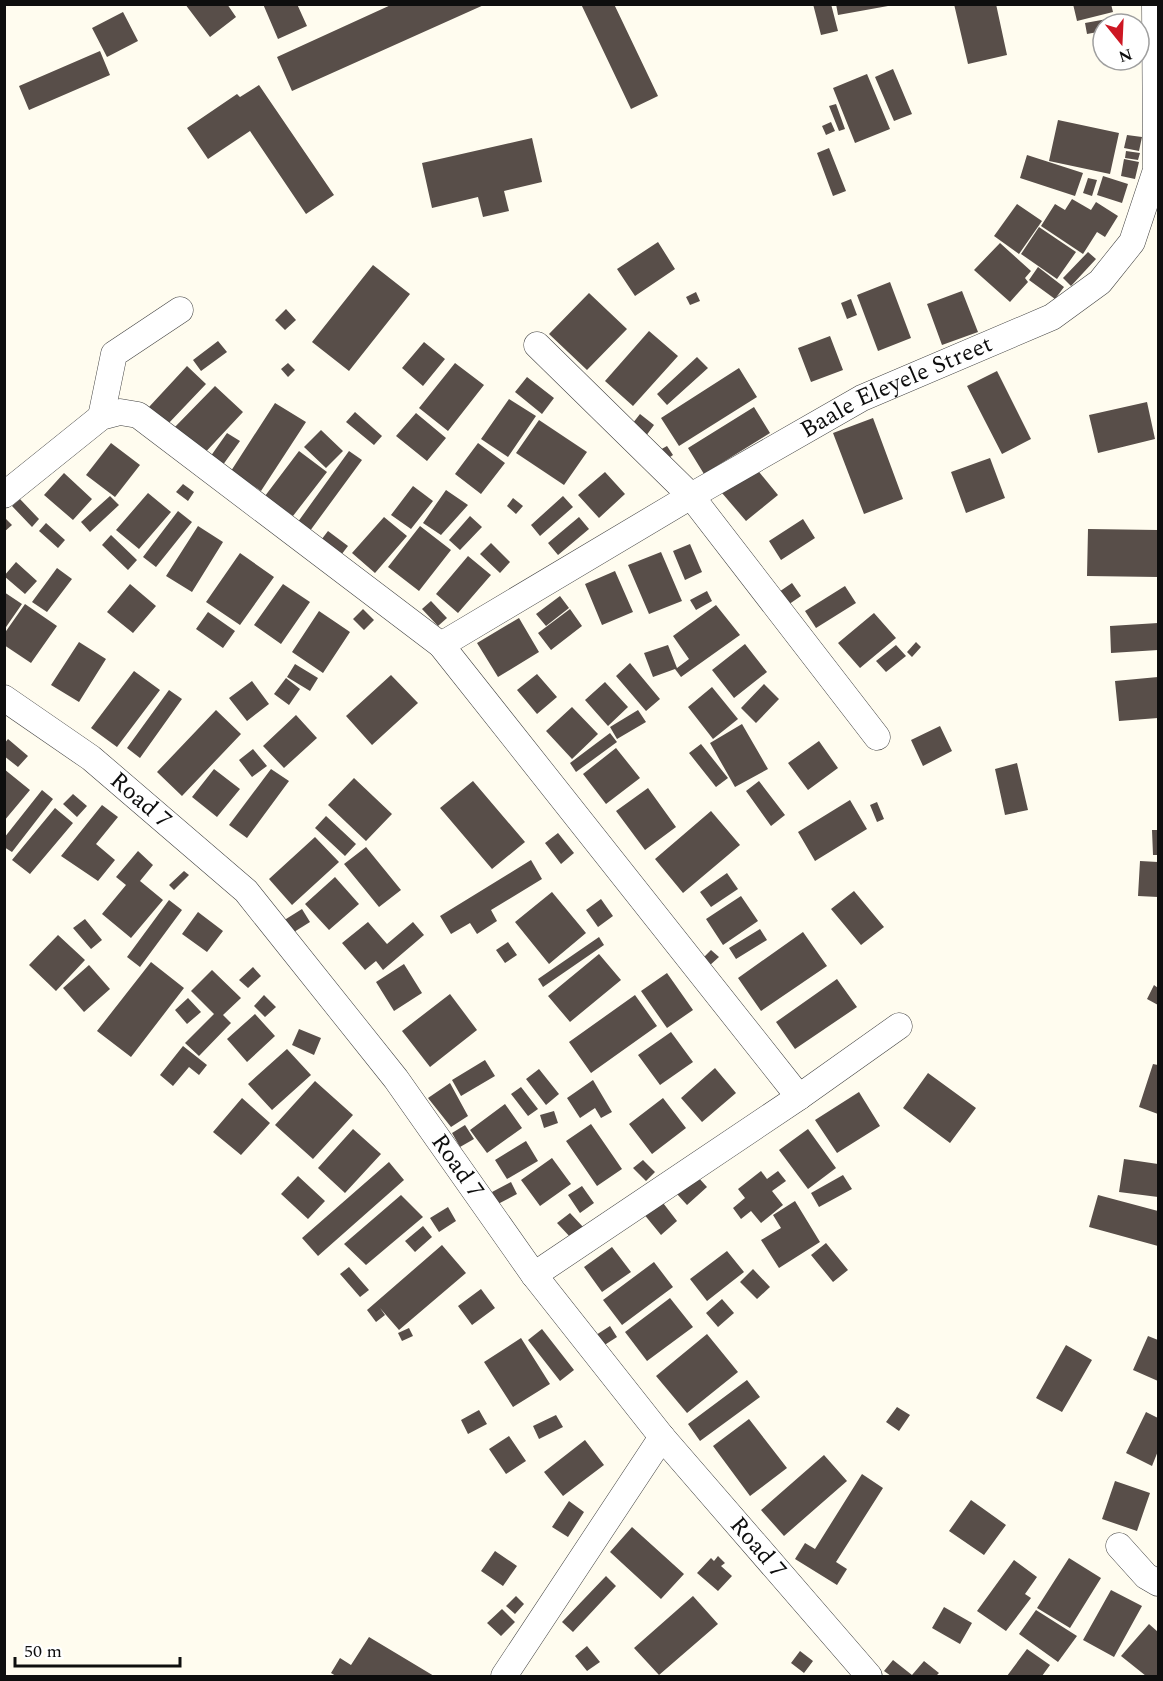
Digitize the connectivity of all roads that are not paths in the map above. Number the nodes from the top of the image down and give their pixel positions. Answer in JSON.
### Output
{"nodes":[{"id":1,"x":1155,"y":4,"type":"edge"},
{"id":2,"x":1157,"y":177,"type":"edge"},
{"id":3,"x":180,"y":310,"type":"dead end"},
{"id":4,"x":537,"y":345,"type":"dead end"},
{"id":5,"x":101,"y":417,"type":"junction"},
{"id":6,"x":4,"y":495,"type":"edge"},
{"id":7,"x":691,"y":496,"type":"junction"},
{"id":8,"x":441,"y":645,"type":"junction"},
{"id":9,"x":4,"y":698,"type":"edge"},
{"id":10,"x":877,"y":737,"type":"dead end"},
{"id":11,"x":899,"y":1026,"type":"dead end"},
{"id":12,"x":799,"y":1097,"type":"junction"},
{"id":13,"x":534,"y":1275,"type":"junction"},
{"id":14,"x":662,"y":1437,"type":"junction"},
{"id":15,"x":1119,"y":1546,"type":"dead end"},
{"id":16,"x":1158,"y":1582,"type":"edge"},
{"id":17,"x":504,"y":1677,"type":"edge"},
{"id":18,"x":868,"y":1677,"type":"edge"}],
"edges":[{"from":1,"to":2,"type":"street","name":"Baale Eleyele Street"},
{"from":2,"to":7,"type":"street","name":"Baale Eleyele Street"},
{"from":3,"to":5,"type":"street"},
{"from":4,"to":7,"type":"street"},
{"from":5,"to":6,"type":"street"},
{"from":5,"to":8,"type":"street"},
{"from":7,"to":8,"type":"street","name":"Baale Eleyele Street"},
{"from":7,"to":10,"type":"street"},
{"from":8,"to":12,"type":"street"},
{"from":9,"to":13,"type":"street","name":"Road 7"},
{"from":11,"to":12,"type":"street"},
{"from":12,"to":13,"type":"street"},
{"from":13,"to":14,"type":"street","name":"Road 7"},
{"from":14,"to":17,"type":"street"},
{"from":14,"to":18,"type":"street","name":"Road 7"},
{"from":15,"to":16,"type":"street"}]}
